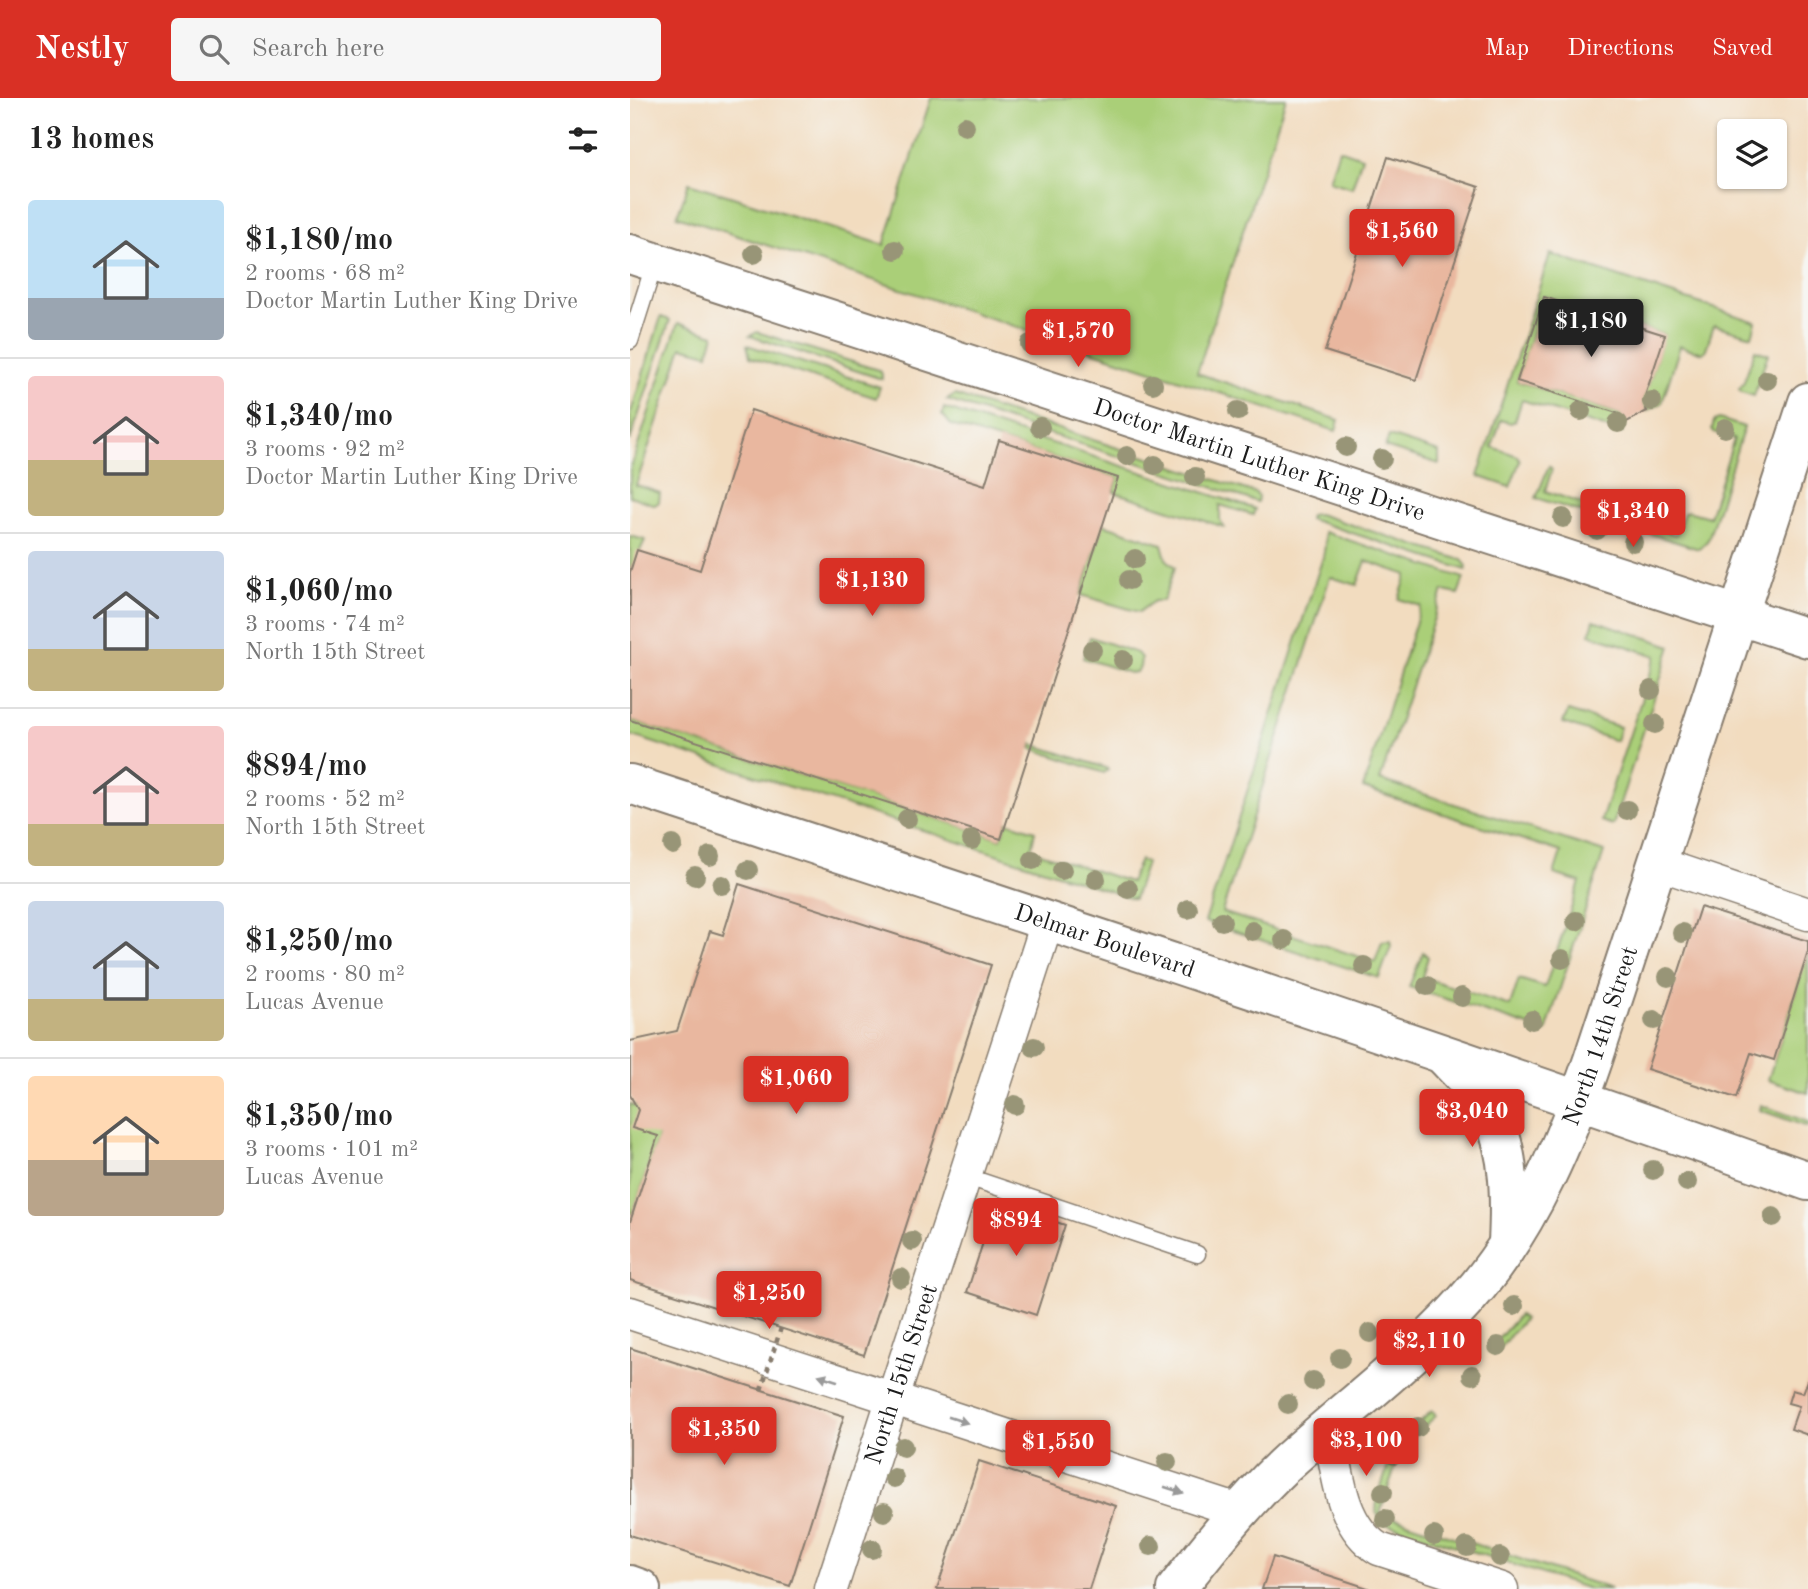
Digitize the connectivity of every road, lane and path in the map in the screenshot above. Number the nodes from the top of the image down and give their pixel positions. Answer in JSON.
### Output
{"nodes":[{"id":1,"x":643,"y":258,"type":"edge"},
{"id":2,"x":630,"y":341,"type":"edge"},
{"id":3,"x":1808,"y":402,"type":"edge"},
{"id":4,"x":1738,"y":614,"type":"junction"},
{"id":5,"x":1808,"y":638,"type":"edge"},
{"id":6,"x":630,"y":784,"type":"edge"},
{"id":7,"x":1659,"y":864,"type":"junction"},
{"id":8,"x":1808,"y":914,"type":"edge"},
{"id":9,"x":1048,"y":920,"type":"junction"},
{"id":10,"x":1441,"y":1053,"type":"junction"},
{"id":11,"x":1579,"y":1100,"type":"junction"},
{"id":12,"x":965,"y":1176,"type":"junction"},
{"id":13,"x":1808,"y":1181,"type":"edge"},
{"id":14,"x":1508,"y":1242,"type":"junction"},
{"id":15,"x":1197,"y":1254,"type":"dead end"},
{"id":16,"x":630,"y":1313,"type":"edge"},
{"id":17,"x":781,"y":1328,"type":"dead end"},
{"id":18,"x":761,"y":1390,"type":"dead end"},
{"id":19,"x":893,"y":1399,"type":"junction"},
{"id":20,"x":1329,"y":1426,"type":"junction"},
{"id":21,"x":1239,"y":1511,"type":"junction"},
{"id":22,"x":630,"y":1585,"type":"edge"},
{"id":23,"x":641,"y":1589,"type":"edge"},
{"id":24,"x":831,"y":1589,"type":"edge"},
{"id":25,"x":1176,"y":1589,"type":"edge"},
{"id":26,"x":1502,"y":1589,"type":"edge"}],
"edges":[{"from":1,"to":2,"type":"lane"},
{"from":1,"to":4,"type":"main road","name":"Doctor Martin Luther King Drive"},
{"from":3,"to":4,"type":"main road","name":"North 14th Street"},
{"from":4,"to":5,"type":"main road","name":"Doctor Martin Luther King Drive"},
{"from":4,"to":7,"type":"main road","name":"North 14th Street"},
{"from":6,"to":9,"type":"main road","name":"Delmar Boulevard"},
{"from":7,"to":8,"type":"street"},
{"from":7,"to":11,"type":"main road","name":"North 14th Street"},
{"from":9,"to":10,"type":"main road","name":"Delmar Boulevard"},
{"from":9,"to":12,"type":"street","name":"North 15th Street"},
{"from":10,"to":11,"type":"main road","name":"Delmar Boulevard"},
{"from":10,"to":14,"type":"main road"},
{"from":11,"to":13,"type":"main road","name":"Delmar Boulevard"},
{"from":11,"to":14,"type":"main road","name":"North 14th Street"},
{"from":12,"to":15,"type":"lane"},
{"from":12,"to":19,"type":"street","name":"North 15th Street"},
{"from":14,"to":20,"type":"main road","name":"North 14th Street"},
{"from":19,"to":16,"type":"street","one_way":true},
{"from":17,"to":18,"type":"path","bridge":true},
{"from":19,"to":21,"type":"street","one_way":true},
{"from":19,"to":24,"type":"street","name":"North 15th Street"},
{"from":20,"to":21,"type":"main road","name":"North 14th Street"},
{"from":20,"to":26,"type":"street"},
{"from":21,"to":25,"type":"main road","name":"North 14th Street"},
{"from":22,"to":23,"type":"main road"}]}
